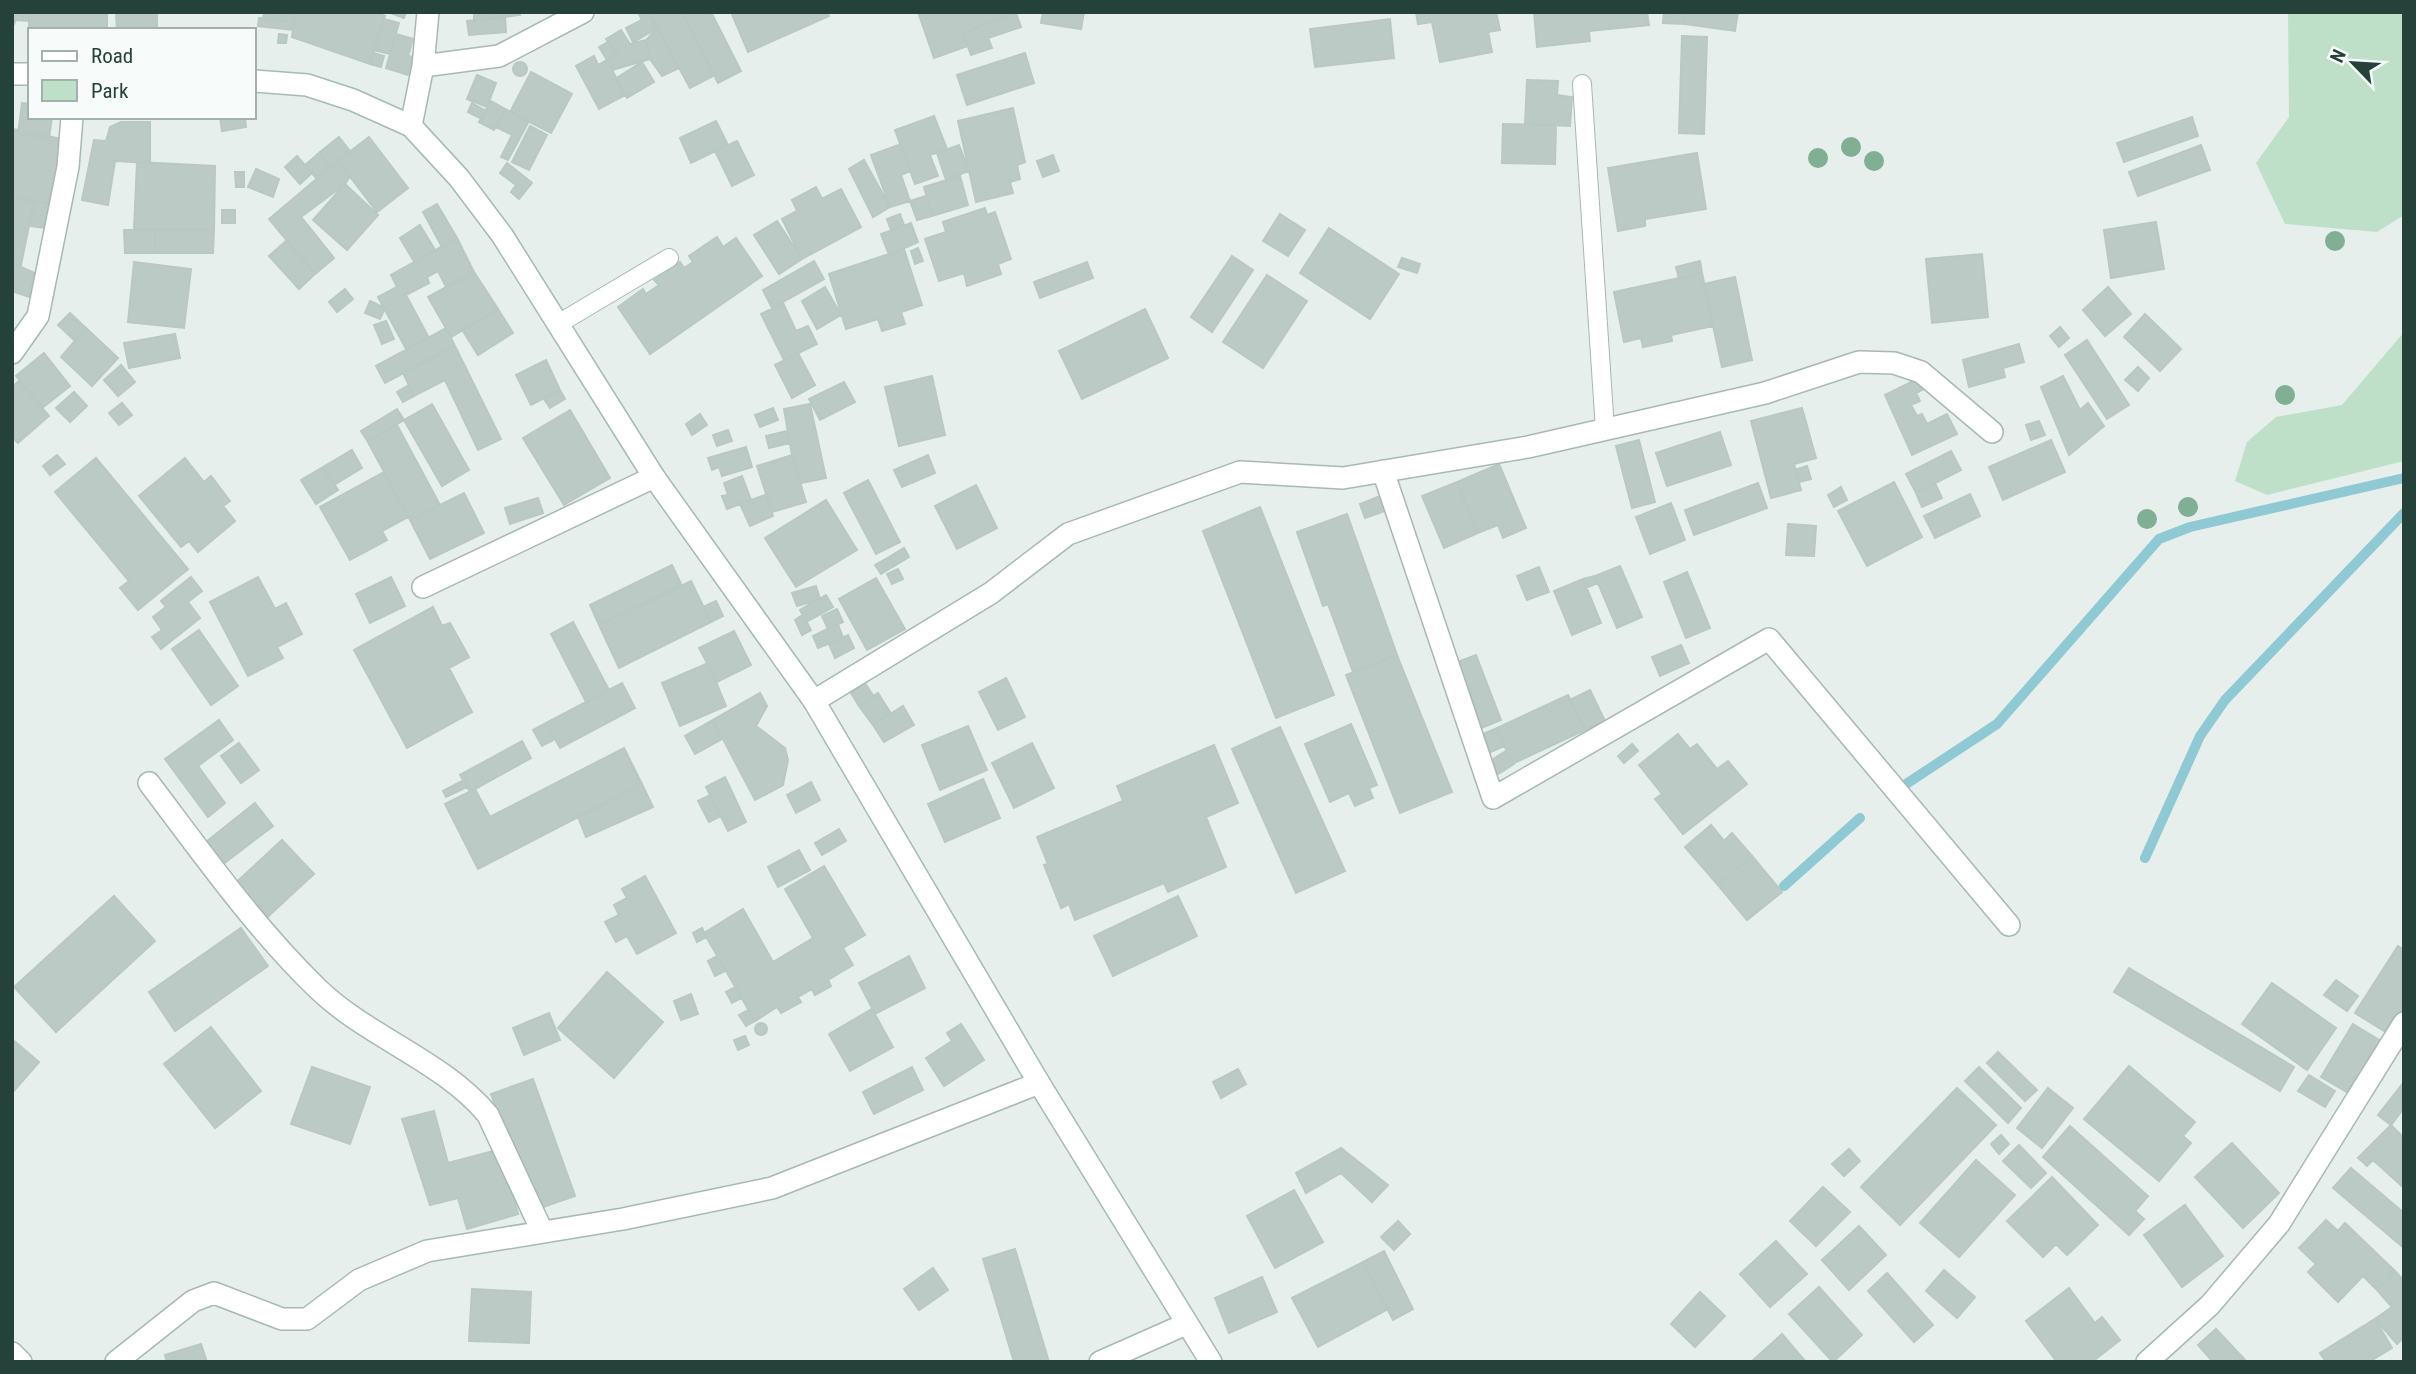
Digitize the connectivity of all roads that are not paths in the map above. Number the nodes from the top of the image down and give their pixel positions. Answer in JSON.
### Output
{"nodes":[{"id":1,"x":428,"y":12,"type":"edge"},
{"id":2,"x":583,"y":12,"type":"edge"},
{"id":3,"x":423,"y":66,"type":"junction"},
{"id":4,"x":256,"y":81,"type":"edge"},
{"id":5,"x":1582,"y":85,"type":"dead end"},
{"id":6,"x":72,"y":119,"type":"edge"},
{"id":7,"x":411,"y":126,"type":"junction"},
{"id":8,"x":669,"y":258,"type":"dead end"},
{"id":9,"x":558,"y":324,"type":"junction"},
{"id":10,"x":12,"y":353,"type":"edge"},
{"id":11,"x":1605,"y":430,"type":"junction"},
{"id":12,"x":1992,"y":432,"type":"dead end"},
{"id":13,"x":1383,"y":471,"type":"junction"},
{"id":14,"x":654,"y":477,"type":"junction"},
{"id":15,"x":423,"y":587,"type":"dead end"},
{"id":16,"x":814,"y":701,"type":"junction"},
{"id":17,"x":149,"y":783,"type":"dead end"},
{"id":18,"x":2009,"y":925,"type":"dead end"},
{"id":19,"x":2404,"y":1023,"type":"edge"},
{"id":20,"x":1039,"y":1083,"type":"junction"},
{"id":21,"x":542,"y":1231,"type":"junction"},
{"id":22,"x":1186,"y":1324,"type":"junction"},
{"id":23,"x":12,"y":1353,"type":"edge"},
{"id":24,"x":21,"y":1362,"type":"edge"},
{"id":25,"x":116,"y":1362,"type":"edge"},
{"id":26,"x":1100,"y":1362,"type":"edge"},
{"id":27,"x":1211,"y":1362,"type":"edge"},
{"id":28,"x":2147,"y":1362,"type":"edge"}],
"edges":[{"from":1,"to":3,"type":"street"},
{"from":2,"to":3,"type":"street"},
{"from":3,"to":7,"type":"street"},
{"from":4,"to":7,"type":"street"},
{"from":5,"to":11,"type":"lane"},
{"from":6,"to":10,"type":"street"},
{"from":7,"to":9,"type":"street"},
{"from":8,"to":9,"type":"lane"},
{"from":9,"to":14,"type":"street"},
{"from":11,"to":12,"type":"street"},
{"from":11,"to":13,"type":"street"},
{"from":13,"to":16,"type":"street"},
{"from":13,"to":18,"type":"street"},
{"from":14,"to":15,"type":"street"},
{"from":14,"to":16,"type":"street"},
{"from":16,"to":20,"type":"street"},
{"from":17,"to":21,"type":"street"},
{"from":19,"to":28,"type":"street"},
{"from":20,"to":21,"type":"street"},
{"from":20,"to":22,"type":"street"},
{"from":21,"to":25,"type":"street"},
{"from":22,"to":26,"type":"street"},
{"from":22,"to":27,"type":"street"},
{"from":23,"to":24,"type":"street"}]}
